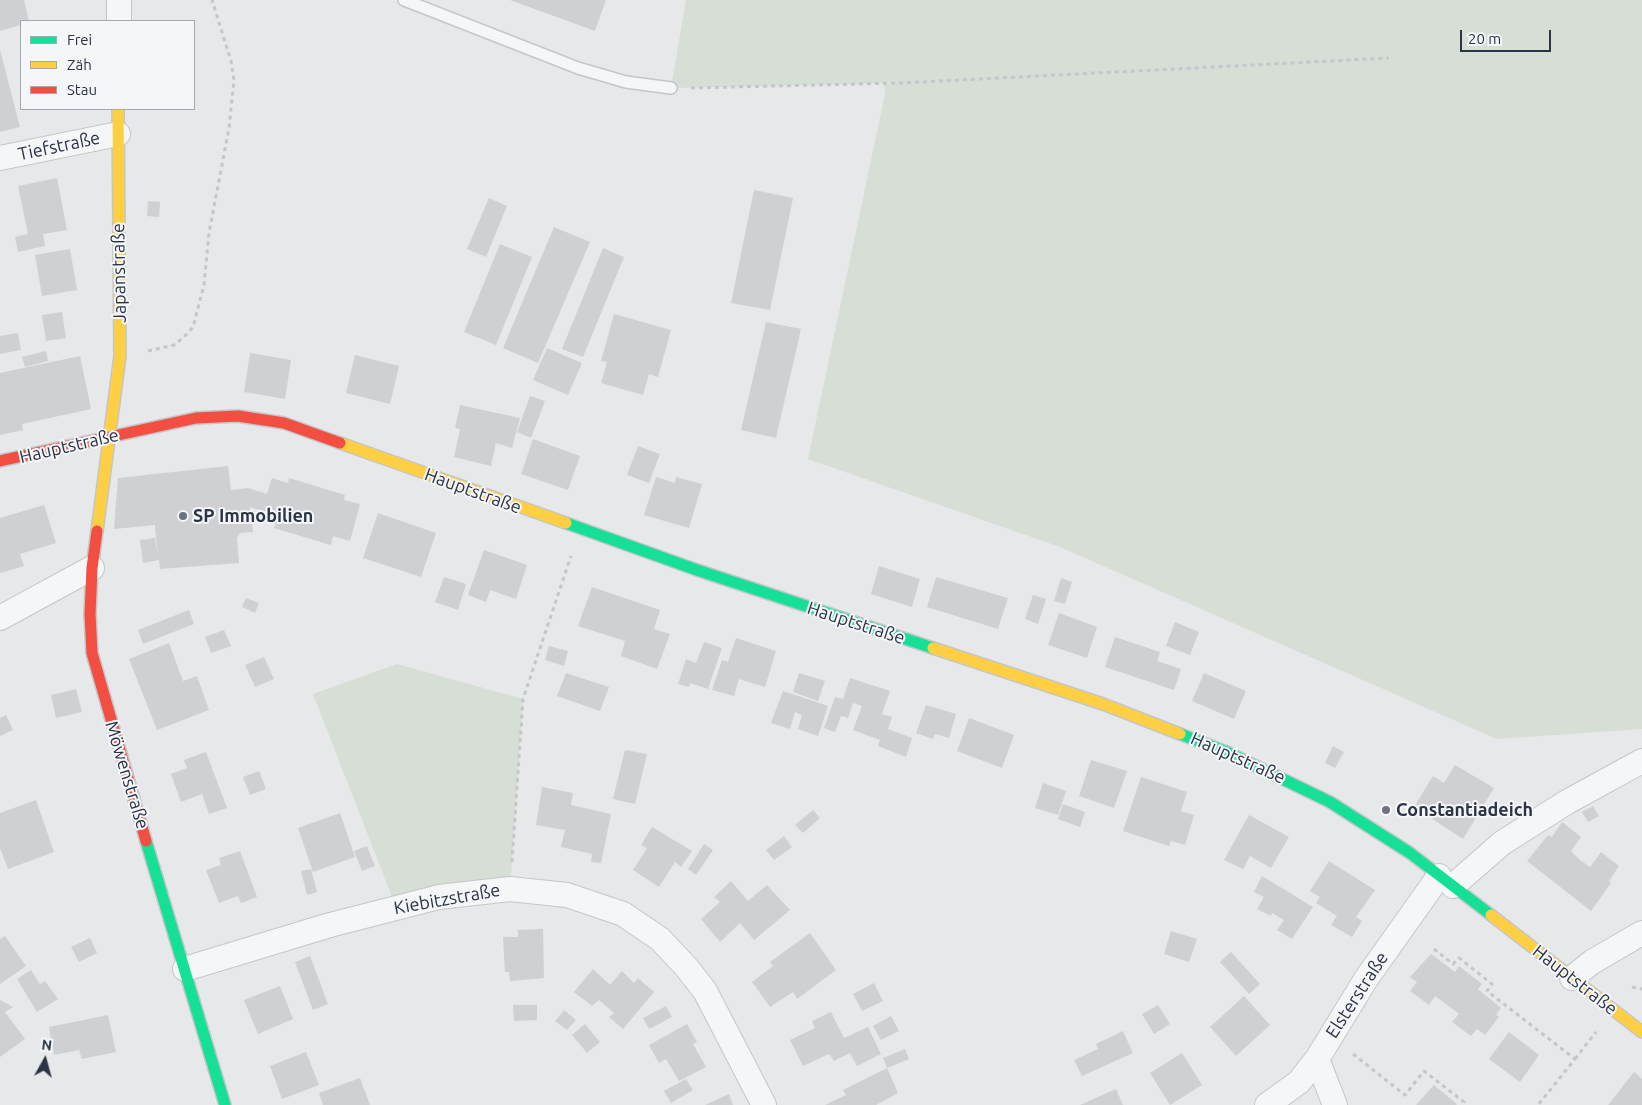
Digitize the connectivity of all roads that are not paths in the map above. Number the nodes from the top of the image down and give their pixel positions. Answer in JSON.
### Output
{"nodes":[{"id":1,"x":119,"y":0,"type":"edge"},
{"id":2,"x":404,"y":0,"type":"edge"},
{"id":3,"x":119,"y":20,"type":"edge"},
{"id":4,"x":671,"y":88,"type":"road end"},
{"id":5,"x":118,"y":110,"type":"edge"},
{"id":6,"x":118,"y":134,"type":"junction"},
{"id":7,"x":0,"y":158,"type":"edge"},
{"id":8,"x":109,"y":437,"type":"junction"},
{"id":9,"x":0,"y":461,"type":"edge"},
{"id":10,"x":92,"y":568,"type":"junction"},
{"id":11,"x":0,"y":618,"type":"edge"},
{"id":12,"x":1642,"y":761,"type":"edge"},
{"id":13,"x":1446,"y":881,"type":"junction"},
{"id":14,"x":1642,"y":933,"type":"edge"},
{"id":15,"x":185,"y":969,"type":"junction"},
{"id":16,"x":1572,"y":978,"type":"junction"},
{"id":17,"x":1642,"y":1032,"type":"edge"},
{"id":18,"x":1317,"y":1059,"type":"junction"},
{"id":19,"x":225,"y":1105,"type":"edge"},
{"id":20,"x":764,"y":1105,"type":"edge"},
{"id":21,"x":1267,"y":1105,"type":"edge"},
{"id":22,"x":1335,"y":1105,"type":"edge"}],
"edges":[{"from":1,"to":3,"type":"street"},
{"from":2,"to":4,"type":"lane"},
{"from":5,"to":6,"type":"street","name":"Japanstraße"},
{"from":6,"to":7,"type":"street","name":"Tiefstraße"},
{"from":6,"to":8,"type":"street","name":"Japanstraße"},
{"from":8,"to":9,"type":"street","name":"Hauptstraße"},
{"from":8,"to":10,"type":"street","name":"Möwenstraße"},
{"from":8,"to":13,"type":"street","name":"Hauptstraße"},
{"from":10,"to":11,"type":"street"},
{"from":10,"to":15,"type":"street","name":"Möwenstraße"},
{"from":12,"to":13,"type":"street","name":"Elsterstraße"},
{"from":13,"to":16,"type":"street","name":"Hauptstraße"},
{"from":13,"to":18,"type":"street","name":"Elsterstraße"},
{"from":14,"to":16,"type":"street"},
{"from":15,"to":19,"type":"street","name":"Möwenstraße"},
{"from":15,"to":20,"type":"street","name":"Kiebitzstraße"},
{"from":16,"to":17,"type":"street","name":"Hauptstraße"},
{"from":18,"to":21,"type":"street","name":"Elsterstraße"},
{"from":18,"to":22,"type":"street"}]}
